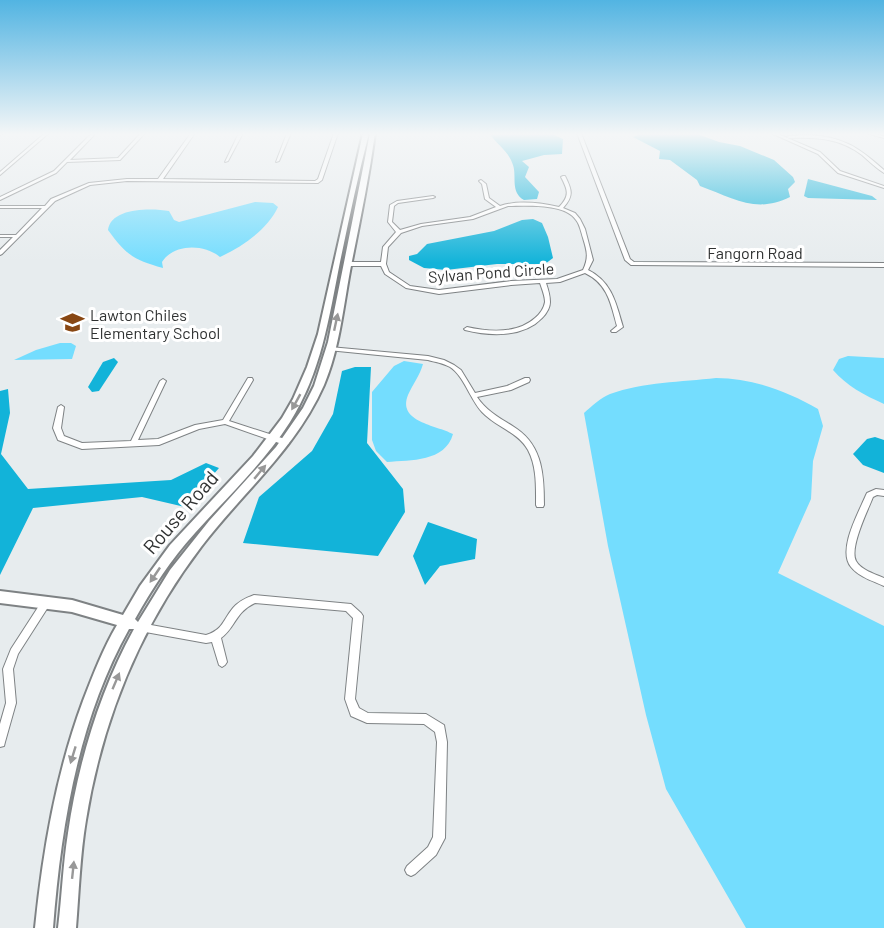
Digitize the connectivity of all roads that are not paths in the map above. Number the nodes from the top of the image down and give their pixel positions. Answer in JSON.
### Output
{"nodes":[{"id":1,"x":47,"y":176,"type":"edge"},
{"id":2,"x":162,"y":176,"type":"edge"},
{"id":3,"x":321,"y":176,"type":"edge"},
{"id":4,"x":356,"y":176,"type":"edge"},
{"id":5,"x":365,"y":176,"type":"edge"},
{"id":6,"x":596,"y":176,"type":"edge"},
{"id":7,"x":853,"y":176,"type":"edge"},
{"id":8,"x":563,"y":177,"type":"dead end"},
{"id":9,"x":159,"y":181,"type":"junction"},
{"id":10,"x":481,"y":181,"type":"dead end"},
{"id":11,"x":883,"y":186,"type":"edge"},
{"id":12,"x":433,"y":196,"type":"dead end"},
{"id":13,"x":0,"y":199,"type":"edge"},
{"id":14,"x":0,"y":207,"type":"edge"},
{"id":15,"x":45,"y":207,"type":"junction"},
{"id":16,"x":498,"y":207,"type":"junction"},
{"id":17,"x":560,"y":208,"type":"junction"},
{"id":18,"x":399,"y":232,"type":"junction"},
{"id":19,"x":0,"y":236,"type":"edge"},
{"id":20,"x":16,"y":236,"type":"junction"},
{"id":21,"x":0,"y":253,"type":"edge"},
{"id":22,"x":348,"y":264,"type":"junction"},
{"id":23,"x":383,"y":264,"type":"junction"},
{"id":24,"x":884,"y":266,"type":"edge"},
{"id":25,"x":585,"y":271,"type":"junction"},
{"id":26,"x":543,"y":283,"type":"junction"},
{"id":27,"x":467,"y":329,"type":"dead end"},
{"id":28,"x":614,"y":331,"type":"dead end"},
{"id":29,"x":330,"y":349,"type":"junction"},
{"id":30,"x":250,"y":380,"type":"dead end"},
{"id":31,"x":527,"y":380,"type":"dead end"},
{"id":32,"x":163,"y":381,"type":"dead end"},
{"id":33,"x":474,"y":395,"type":"junction"},
{"id":34,"x":61,"y":407,"type":"dead end"},
{"id":35,"x":225,"y":422,"type":"junction"},
{"id":36,"x":279,"y":440,"type":"junction"},
{"id":37,"x":133,"y":444,"type":"junction"},
{"id":38,"x":884,"y":493,"type":"edge"},
{"id":39,"x":540,"y":505,"type":"dead end"},
{"id":40,"x":884,"y":582,"type":"edge"},
{"id":41,"x":0,"y":597,"type":"edge"},
{"id":42,"x":47,"y":601,"type":"junction"},
{"id":43,"x":125,"y":622,"type":"junction"},
{"id":44,"x":140,"y":627,"type":"junction"},
{"id":45,"x":216,"y":638,"type":"junction"},
{"id":46,"x":222,"y":662,"type":"dead end"},
{"id":47,"x":0,"y":742,"type":"edge"},
{"id":48,"x":411,"y":870,"type":"dead end"},
{"id":49,"x":44,"y":928,"type":"edge"},
{"id":50,"x":67,"y":928,"type":"edge"}],
"edges":[{"from":1,"to":13,"type":"street"},
{"from":2,"to":9,"type":"street"},
{"from":3,"to":9,"type":"street"},
{"from":4,"to":36,"type":"street","name":"Rouse Road","one_way":true},
{"from":5,"to":22,"type":"street","name":"Rouse Road"},
{"from":6,"to":24,"type":"street","name":"Fangorn Road"},
{"from":7,"to":11,"type":"street"},
{"from":8,"to":17,"type":"street"},
{"from":9,"to":15,"type":"street"},
{"from":10,"to":16,"type":"street"},
{"from":12,"to":18,"type":"street"},
{"from":14,"to":15,"type":"street"},
{"from":15,"to":20,"type":"street"},
{"from":16,"to":17,"type":"street"},
{"from":16,"to":18,"type":"street"},
{"from":17,"to":25,"type":"street"},
{"from":18,"to":23,"type":"street"},
{"from":19,"to":20,"type":"street"},
{"from":20,"to":21,"type":"street"},
{"from":22,"to":23,"type":"street"},
{"from":29,"to":22,"type":"street","name":"Rouse Road","one_way":true},
{"from":23,"to":26,"type":"street","name":"Sylvan Pond Circle"},
{"from":25,"to":26,"type":"street","name":"Sylvan Pond Circle"},
{"from":25,"to":28,"type":"street"},
{"from":26,"to":27,"type":"street"},
{"from":29,"to":33,"type":"street"},
{"from":29,"to":36,"type":"street","name":"Rouse Road"},
{"from":30,"to":35,"type":"street"},
{"from":31,"to":33,"type":"street"},
{"from":32,"to":37,"type":"street"},
{"from":33,"to":39,"type":"street"},
{"from":34,"to":37,"type":"street"},
{"from":35,"to":36,"type":"street"},
{"from":35,"to":37,"type":"street"},
{"from":36,"to":43,"type":"street","name":"Rouse Road","one_way":true},
{"from":44,"to":36,"type":"street","name":"Rouse Road","one_way":true},
{"from":38,"to":40,"type":"street"},
{"from":41,"to":42,"type":"street"},
{"from":42,"to":43,"type":"street"},
{"from":42,"to":47,"type":"street"},
{"from":43,"to":44,"type":"street"},
{"from":43,"to":49,"type":"street","name":"Rouse Road","one_way":true},
{"from":44,"to":45,"type":"street"},
{"from":50,"to":44,"type":"street","name":"Rouse Road","one_way":true},
{"from":45,"to":46,"type":"street"},
{"from":45,"to":48,"type":"street"}]}
